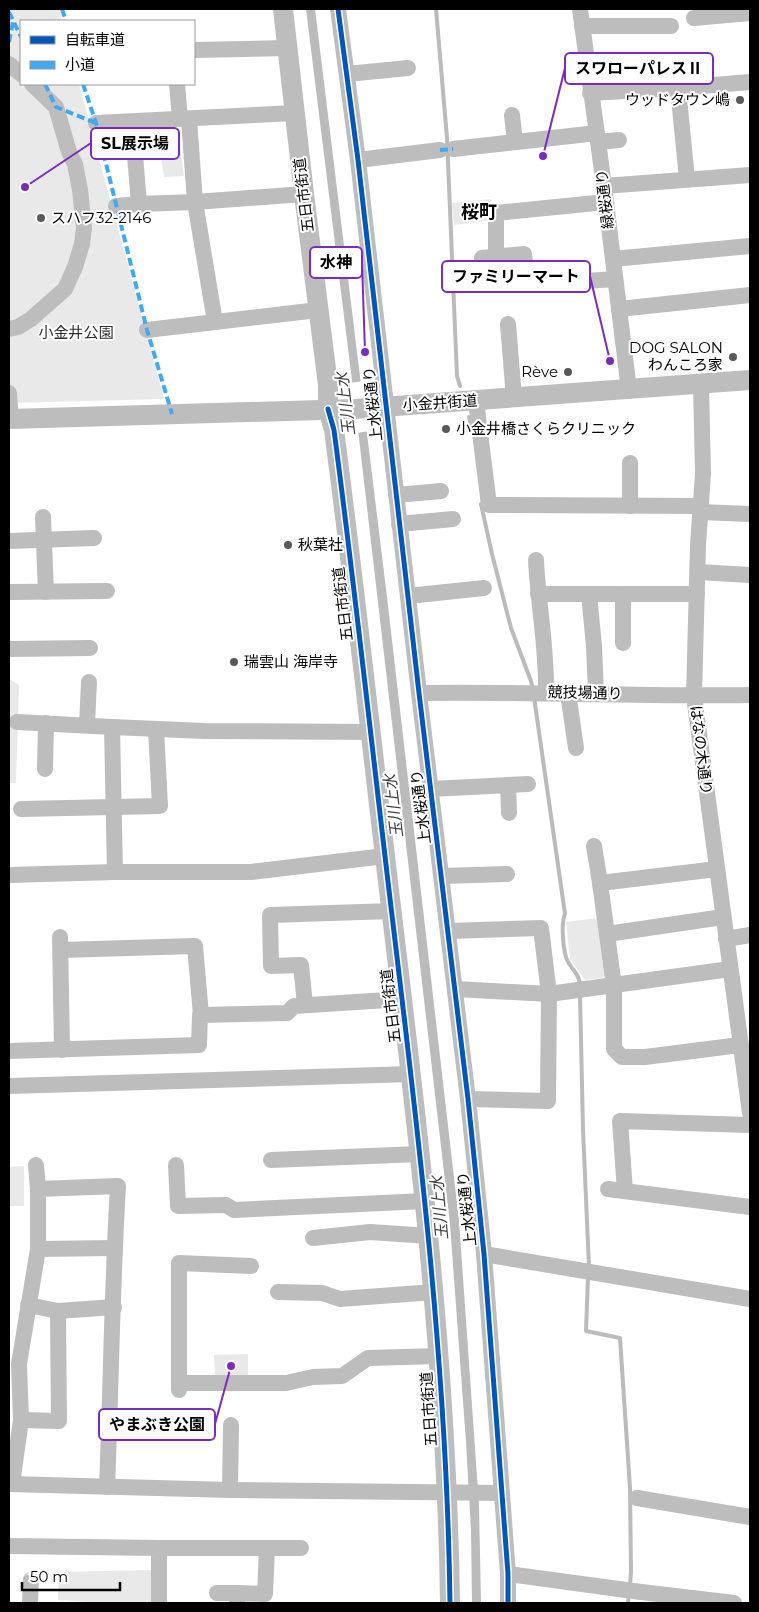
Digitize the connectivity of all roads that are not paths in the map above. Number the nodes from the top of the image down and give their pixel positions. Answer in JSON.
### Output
{"nodes":[{"id":1,"x":283,"y":9,"type":"edge"},
{"id":2,"x":338,"y":9,"type":"edge"},
{"id":3,"x":580,"y":9,"type":"edge"},
{"id":4,"x":750,"y":13,"type":"edge"},
{"id":5,"x":694,"y":18,"type":"dead end"},
{"id":6,"x":582,"y":26,"type":"junction"},
{"id":7,"x":672,"y":26,"type":"dead end"},
{"id":8,"x":288,"y":48,"type":"junction"},
{"id":9,"x":195,"y":50,"type":"edge"},
{"id":10,"x":700,"y":63,"type":"dead end"},
{"id":11,"x":9,"y":64,"type":"edge"},
{"id":12,"x":408,"y":68,"type":"dead end"},
{"id":13,"x":20,"y":73,"type":"edge"},
{"id":14,"x":347,"y":74,"type":"junction"},
{"id":15,"x":750,"y":82,"type":"edge"},
{"id":16,"x":33,"y":85,"type":"edge"},
{"id":17,"x":177,"y":85,"type":"edge"},
{"id":18,"x":703,"y":85,"type":"junction"},
{"id":19,"x":678,"y":88,"type":"junction"},
{"id":20,"x":590,"y":93,"type":"junction"},
{"id":21,"x":295,"y":112,"type":"junction"},
{"id":22,"x":512,"y":115,"type":"dead end"},
{"id":23,"x":185,"y":119,"type":"junction"},
{"id":24,"x":96,"y":123,"type":"dead end"},
{"id":25,"x":598,"y":138,"type":"junction"},
{"id":26,"x":619,"y":140,"type":"dead end"},
{"id":27,"x":515,"y":142,"type":"junction"},
{"id":28,"x":135,"y":155,"type":"dead end"},
{"id":29,"x":358,"y":160,"type":"junction"},
{"id":30,"x":750,"y":175,"type":"edge"},
{"id":31,"x":687,"y":179,"type":"junction"},
{"id":32,"x":304,"y":194,"type":"junction"},
{"id":33,"x":605,"y":194,"type":"junction"},
{"id":34,"x":195,"y":202,"type":"junction"},
{"id":35,"x":139,"y":204,"type":"junction"},
{"id":36,"x":116,"y":206,"type":"dead end"},
{"id":37,"x":750,"y":246,"type":"edge"},
{"id":38,"x":613,"y":259,"type":"junction"},
{"id":39,"x":615,"y":279,"type":"junction"},
{"id":40,"x":750,"y":295,"type":"edge"},
{"id":41,"x":619,"y":309,"type":"junction"},
{"id":42,"x":318,"y":310,"type":"junction"},
{"id":43,"x":215,"y":322,"type":"junction"},
{"id":44,"x":508,"y":324,"type":"dead end"},
{"id":45,"x":9,"y":329,"type":"edge"},
{"id":46,"x":147,"y":330,"type":"dead end"},
{"id":47,"x":750,"y":380,"type":"edge"},
{"id":48,"x":701,"y":385,"type":"junction"},
{"id":49,"x":629,"y":390,"type":"junction"},
{"id":50,"x":9,"y":393,"type":"edge"},
{"id":51,"x":514,"y":398,"type":"junction"},
{"id":52,"x":476,"y":401,"type":"junction"},
{"id":53,"x":386,"y":407,"type":"junction"},
{"id":54,"x":328,"y":409,"type":"junction"},
{"id":55,"x":10,"y":419,"type":"edge"},
{"id":56,"x":630,"y":463,"type":"dead end"},
{"id":57,"x":441,"y":491,"type":"dead end"},
{"id":58,"x":396,"y":496,"type":"junction"},
{"id":59,"x":630,"y":506,"type":"junction"},
{"id":60,"x":701,"y":509,"type":"junction"},
{"id":61,"x":750,"y":514,"type":"edge"},
{"id":62,"x":43,"y":517,"type":"dead end"},
{"id":63,"x":453,"y":519,"type":"dead end"},
{"id":64,"x":399,"y":524,"type":"junction"},
{"id":65,"x":94,"y":538,"type":"dead end"},
{"id":66,"x":44,"y":540,"type":"junction"},
{"id":67,"x":9,"y":541,"type":"edge"},
{"id":68,"x":536,"y":560,"type":"dead end"},
{"id":69,"x":698,"y":572,"type":"junction"},
{"id":70,"x":750,"y":575,"type":"edge"},
{"id":71,"x":484,"y":588,"type":"dead end"},
{"id":72,"x":9,"y":592,"type":"edge"},
{"id":73,"x":46,"y":592,"type":"junction"},
{"id":74,"x":107,"y":592,"type":"dead end"},
{"id":75,"x":538,"y":594,"type":"junction"},
{"id":76,"x":590,"y":594,"type":"junction"},
{"id":77,"x":697,"y":594,"type":"junction"},
{"id":78,"x":623,"y":595,"type":"junction"},
{"id":79,"x":408,"y":596,"type":"junction"},
{"id":80,"x":623,"y":643,"type":"dead end"},
{"id":81,"x":90,"y":648,"type":"dead end"},
{"id":82,"x":9,"y":650,"type":"edge"},
{"id":83,"x":89,"y":682,"type":"dead end"},
{"id":84,"x":539,"y":692,"type":"junction"},
{"id":85,"x":419,"y":693,"type":"junction"},
{"id":86,"x":568,"y":693,"type":"junction"},
{"id":87,"x":596,"y":693,"type":"junction"},
{"id":88,"x":750,"y":695,"type":"edge"},
{"id":89,"x":694,"y":696,"type":"junction"},
{"id":90,"x":17,"y":722,"type":"dead end"},
{"id":91,"x":46,"y":723,"type":"junction"},
{"id":92,"x":87,"y":724,"type":"junction"},
{"id":93,"x":112,"y":726,"type":"junction"},
{"id":94,"x":156,"y":729,"type":"junction"},
{"id":95,"x":371,"y":732,"type":"junction"},
{"id":96,"x":576,"y":748,"type":"dead end"},
{"id":97,"x":45,"y":769,"type":"dead end"},
{"id":98,"x":528,"y":784,"type":"dead end"},
{"id":99,"x":508,"y":785,"type":"junction"},
{"id":100,"x":431,"y":789,"type":"junction"},
{"id":101,"x":114,"y":808,"type":"junction"},
{"id":102,"x":21,"y":809,"type":"dead end"},
{"id":103,"x":509,"y":813,"type":"dead end"},
{"id":104,"x":594,"y":846,"type":"dead end"},
{"id":105,"x":385,"y":856,"type":"junction"},
{"id":106,"x":717,"y":869,"type":"junction"},
{"id":107,"x":115,"y":872,"type":"junction"},
{"id":108,"x":507,"y":874,"type":"dead end"},
{"id":109,"x":9,"y":875,"type":"edge"},
{"id":110,"x":442,"y":876,"type":"junction"},
{"id":111,"x":600,"y":883,"type":"junction"},
{"id":112,"x":392,"y":911,"type":"junction"},
{"id":113,"x":723,"y":917,"type":"junction"},
{"id":114,"x":449,"y":931,"type":"junction"},
{"id":115,"x":607,"y":934,"type":"junction"},
{"id":116,"x":750,"y":936,"type":"edge"},
{"id":117,"x":726,"y":939,"type":"junction"},
{"id":118,"x":730,"y":969,"type":"junction"},
{"id":119,"x":614,"y":986,"type":"junction"},
{"id":120,"x":456,"y":989,"type":"junction"},
{"id":121,"x":549,"y":994,"type":"junction"},
{"id":122,"x":403,"y":999,"type":"junction"},
{"id":123,"x":305,"y":1005,"type":"junction"},
{"id":124,"x":200,"y":1015,"type":"junction"},
{"id":125,"x":740,"y":1045,"type":"junction"},
{"id":126,"x":62,"y":1050,"type":"junction"},
{"id":127,"x":9,"y":1051,"type":"edge"},
{"id":128,"x":412,"y":1074,"type":"junction"},
{"id":129,"x":9,"y":1086,"type":"edge"},
{"id":130,"x":468,"y":1100,"type":"junction"},
{"id":131,"x":750,"y":1113,"type":"edge"},
{"id":132,"x":750,"y":1125,"type":"edge"},
{"id":133,"x":420,"y":1154,"type":"junction"},
{"id":134,"x":271,"y":1160,"type":"dead end"},
{"id":135,"x":36,"y":1165,"type":"dead end"},
{"id":136,"x":176,"y":1165,"type":"dead end"},
{"id":137,"x":38,"y":1189,"type":"junction"},
{"id":138,"x":608,"y":1189,"type":"dead end"},
{"id":139,"x":625,"y":1191,"type":"junction"},
{"id":140,"x":425,"y":1201,"type":"junction"},
{"id":141,"x":750,"y":1207,"type":"edge"},
{"id":142,"x":429,"y":1236,"type":"junction"},
{"id":143,"x":313,"y":1238,"type":"dead end"},
{"id":144,"x":114,"y":1248,"type":"junction"},
{"id":145,"x":38,"y":1249,"type":"junction"},
{"id":146,"x":484,"y":1254,"type":"junction"},
{"id":147,"x":251,"y":1266,"type":"dead end"},
{"id":148,"x":278,"y":1292,"type":"dead end"},
{"id":149,"x":434,"y":1292,"type":"junction"},
{"id":150,"x":750,"y":1299,"type":"edge"},
{"id":151,"x":28,"y":1305,"type":"junction"},
{"id":152,"x":114,"y":1307,"type":"junction"},
{"id":153,"x":58,"y":1311,"type":"junction"},
{"id":154,"x":438,"y":1356,"type":"junction"},
{"id":155,"x":21,"y":1420,"type":"junction"},
{"id":156,"x":231,"y":1425,"type":"dead end"},
{"id":157,"x":11,"y":1484,"type":"edge"},
{"id":158,"x":107,"y":1487,"type":"junction"},
{"id":159,"x":230,"y":1490,"type":"junction"},
{"id":160,"x":456,"y":1493,"type":"junction"},
{"id":161,"x":498,"y":1493,"type":"junction"},
{"id":162,"x":637,"y":1498,"type":"dead end"},
{"id":163,"x":750,"y":1518,"type":"edge"},
{"id":164,"x":9,"y":1546,"type":"edge"},
{"id":165,"x":159,"y":1548,"type":"junction"},
{"id":166,"x":267,"y":1548,"type":"junction"},
{"id":167,"x":301,"y":1548,"type":"dead end"},
{"id":168,"x":508,"y":1574,"type":"junction"},
{"id":169,"x":31,"y":1580,"type":"dead end"},
{"id":170,"x":217,"y":1593,"type":"dead end"},
{"id":171,"x":237,"y":1598,"type":"edge"},
{"id":172,"x":30,"y":1603,"type":"edge"},
{"id":173,"x":159,"y":1603,"type":"edge"},
{"id":174,"x":450,"y":1603,"type":"edge"},
{"id":175,"x":508,"y":1603,"type":"edge"},
{"id":176,"x":734,"y":1603,"type":"edge"}],
"edges":[{"from":1,"to":8,"type":"main road","name":"五日市街道"},
{"from":2,"to":14,"type":"street","name":"上水桜通り"},
{"from":3,"to":6,"type":"street","name":"緑桜通り"},
{"from":4,"to":5,"type":"street"},
{"from":6,"to":7,"type":"street"},
{"from":6,"to":20,"type":"street","name":"緑桜通り"},
{"from":8,"to":9,"type":"street"},
{"from":8,"to":21,"type":"main road","name":"五日市街道"},
{"from":10,"to":18,"type":"street"},
{"from":11,"to":13,"type":"street"},
{"from":12,"to":14,"type":"street"},
{"from":14,"to":29,"type":"street","name":"上水桜通り"},
{"from":15,"to":18,"type":"street"},
{"from":16,"to":45,"type":"street"},
{"from":17,"to":23,"type":"street"},
{"from":18,"to":19,"type":"street"},
{"from":19,"to":20,"type":"street"},
{"from":19,"to":31,"type":"street"},
{"from":20,"to":25,"type":"street","name":"緑桜通り"},
{"from":21,"to":23,"type":"street"},
{"from":21,"to":32,"type":"main road","name":"五日市街道"},
{"from":22,"to":27,"type":"street"},
{"from":23,"to":24,"type":"street"},
{"from":23,"to":34,"type":"street"},
{"from":25,"to":26,"type":"street"},
{"from":25,"to":27,"type":"street"},
{"from":25,"to":33,"type":"street","name":"緑桜通り"},
{"from":27,"to":29,"type":"street"},
{"from":28,"to":35,"type":"street"},
{"from":29,"to":53,"type":"street","name":"上水桜通り"},
{"from":30,"to":31,"type":"street"},
{"from":31,"to":33,"type":"street"},
{"from":32,"to":34,"type":"street"},
{"from":32,"to":42,"type":"main road","name":"五日市街道"},
{"from":33,"to":38,"type":"street","name":"緑桜通り"},
{"from":33,"to":39,"type":"street"},
{"from":34,"to":35,"type":"street"},
{"from":34,"to":43,"type":"street"},
{"from":35,"to":36,"type":"street"},
{"from":37,"to":38,"type":"street"},
{"from":38,"to":39,"type":"street","name":"緑桜通り"},
{"from":39,"to":41,"type":"street","name":"緑桜通り"},
{"from":40,"to":41,"type":"street"},
{"from":41,"to":49,"type":"street","name":"緑桜通り"},
{"from":42,"to":43,"type":"street"},
{"from":42,"to":54,"type":"main road","name":"五日市街道"},
{"from":43,"to":46,"type":"street"},
{"from":44,"to":51,"type":"street"},
{"from":47,"to":48,"type":"main road","name":"小金井街道"},
{"from":48,"to":49,"type":"main road","name":"小金井街道"},
{"from":48,"to":60,"type":"street","name":"はなの木通り"},
{"from":49,"to":51,"type":"main road","name":"小金井街道"},
{"from":50,"to":55,"type":"street"},
{"from":51,"to":52,"type":"main road","name":"小金井街道"},
{"from":52,"to":53,"type":"main road","name":"小金井街道"},
{"from":52,"to":59,"type":"street"},
{"from":53,"to":54,"type":"main road","name":"小金井街道"},
{"from":53,"to":58,"type":"street","name":"上水桜通り"},
{"from":54,"to":55,"type":"main road","name":"小金井街道"},
{"from":54,"to":95,"type":"main road","name":"五日市街道"},
{"from":56,"to":59,"type":"street"},
{"from":57,"to":58,"type":"street"},
{"from":58,"to":64,"type":"street","name":"上水桜通り"},
{"from":59,"to":60,"type":"street"},
{"from":60,"to":61,"type":"street"},
{"from":60,"to":69,"type":"street","name":"はなの木通り"},
{"from":62,"to":66,"type":"street"},
{"from":63,"to":64,"type":"street"},
{"from":64,"to":79,"type":"street","name":"上水桜通り"},
{"from":65,"to":66,"type":"street"},
{"from":66,"to":67,"type":"street"},
{"from":66,"to":73,"type":"street"},
{"from":68,"to":75,"type":"street"},
{"from":69,"to":70,"type":"street"},
{"from":69,"to":77,"type":"street","name":"はなの木通り"},
{"from":71,"to":79,"type":"street"},
{"from":72,"to":73,"type":"street"},
{"from":73,"to":74,"type":"street"},
{"from":75,"to":76,"type":"street"},
{"from":75,"to":84,"type":"street"},
{"from":76,"to":78,"type":"street"},
{"from":76,"to":87,"type":"street"},
{"from":77,"to":78,"type":"street"},
{"from":77,"to":89,"type":"street","name":"はなの木通り"},
{"from":78,"to":80,"type":"street"},
{"from":79,"to":85,"type":"street","name":"上水桜通り"},
{"from":81,"to":82,"type":"street"},
{"from":83,"to":92,"type":"street"},
{"from":84,"to":85,"type":"street","name":"競技場通り"},
{"from":84,"to":86,"type":"street","name":"競技場通り"},
{"from":85,"to":100,"type":"street","name":"上水桜通り"},
{"from":86,"to":87,"type":"street","name":"競技場通り"},
{"from":86,"to":96,"type":"street"},
{"from":87,"to":89,"type":"street","name":"競技場通り"},
{"from":88,"to":89,"type":"street","name":"競技場通り"},
{"from":89,"to":106,"type":"street","name":"はなの木通り"},
{"from":90,"to":91,"type":"street"},
{"from":91,"to":92,"type":"street"},
{"from":91,"to":97,"type":"street"},
{"from":92,"to":93,"type":"street"},
{"from":93,"to":94,"type":"street"},
{"from":93,"to":101,"type":"street"},
{"from":94,"to":95,"type":"street"},
{"from":94,"to":101,"type":"street"},
{"from":95,"to":105,"type":"main road","name":"五日市街道"},
{"from":98,"to":99,"type":"street"},
{"from":99,"to":100,"type":"street"},
{"from":99,"to":103,"type":"street"},
{"from":100,"to":110,"type":"street","name":"上水桜通り"},
{"from":101,"to":102,"type":"street"},
{"from":101,"to":107,"type":"street"},
{"from":104,"to":111,"type":"street"},
{"from":105,"to":107,"type":"street"},
{"from":105,"to":112,"type":"main road","name":"五日市街道"},
{"from":106,"to":111,"type":"street"},
{"from":106,"to":113,"type":"street","name":"はなの木通り"},
{"from":107,"to":109,"type":"street"},
{"from":108,"to":110,"type":"street"},
{"from":110,"to":114,"type":"street","name":"上水桜通り"},
{"from":111,"to":115,"type":"street"},
{"from":112,"to":122,"type":"main road","name":"五日市街道"},
{"from":112,"to":123,"type":"street"},
{"from":113,"to":115,"type":"street"},
{"from":113,"to":117,"type":"street","name":"はなの木通り"},
{"from":114,"to":120,"type":"street","name":"上水桜通り"},
{"from":114,"to":121,"type":"street"},
{"from":115,"to":119,"type":"street"},
{"from":116,"to":117,"type":"street"},
{"from":117,"to":118,"type":"street","name":"はなの木通り"},
{"from":118,"to":119,"type":"street"},
{"from":118,"to":125,"type":"street","name":"はなの木通り"},
{"from":119,"to":121,"type":"street"},
{"from":119,"to":125,"type":"street"},
{"from":120,"to":121,"type":"street"},
{"from":120,"to":130,"type":"street","name":"上水桜通り"},
{"from":121,"to":130,"type":"street"},
{"from":122,"to":123,"type":"street"},
{"from":122,"to":128,"type":"main road","name":"五日市街道"},
{"from":123,"to":124,"type":"street"},
{"from":124,"to":126,"type":"street"},
{"from":124,"to":126,"type":"street"},
{"from":125,"to":131,"type":"street","name":"はなの木通り"},
{"from":126,"to":127,"type":"street"},
{"from":128,"to":129,"type":"street"},
{"from":128,"to":133,"type":"main road","name":"五日市街道"},
{"from":130,"to":146,"type":"street","name":"上水桜通り"},
{"from":132,"to":139,"type":"street"},
{"from":133,"to":134,"type":"street"},
{"from":133,"to":140,"type":"main road","name":"五日市街道"},
{"from":135,"to":137,"type":"street"},
{"from":136,"to":140,"type":"street"},
{"from":137,"to":144,"type":"street"},
{"from":137,"to":145,"type":"street"},
{"from":138,"to":139,"type":"street"},
{"from":139,"to":141,"type":"street"},
{"from":140,"to":142,"type":"main road","name":"五日市街道"},
{"from":142,"to":143,"type":"street"},
{"from":142,"to":149,"type":"main road","name":"五日市街道"},
{"from":144,"to":145,"type":"street"},
{"from":144,"to":152,"type":"street"},
{"from":145,"to":151,"type":"street"},
{"from":146,"to":150,"type":"street"},
{"from":146,"to":161,"type":"street","name":"上水桜通り"},
{"from":147,"to":154,"type":"street"},
{"from":148,"to":149,"type":"street"},
{"from":149,"to":154,"type":"main road","name":"五日市街道"},
{"from":151,"to":153,"type":"street"},
{"from":151,"to":155,"type":"street"},
{"from":152,"to":153,"type":"street"},
{"from":152,"to":158,"type":"street"},
{"from":153,"to":155,"type":"street"},
{"from":154,"to":160,"type":"main road","name":"五日市街道"},
{"from":155,"to":157,"type":"street"},
{"from":156,"to":159,"type":"street"},
{"from":157,"to":158,"type":"street"},
{"from":158,"to":159,"type":"street"},
{"from":159,"to":160,"type":"street"},
{"from":160,"to":161,"type":"street"},
{"from":160,"to":174,"type":"main road","name":"五日市街道"},
{"from":161,"to":168,"type":"street","name":"上水桜通り"},
{"from":162,"to":163,"type":"street"},
{"from":164,"to":165,"type":"street"},
{"from":165,"to":166,"type":"street"},
{"from":165,"to":173,"type":"street"},
{"from":166,"to":167,"type":"street"},
{"from":166,"to":171,"type":"street"},
{"from":168,"to":175,"type":"street","name":"上水桜通り"},
{"from":168,"to":176,"type":"street"},
{"from":169,"to":172,"type":"street"},
{"from":170,"to":171,"type":"street"}]}
